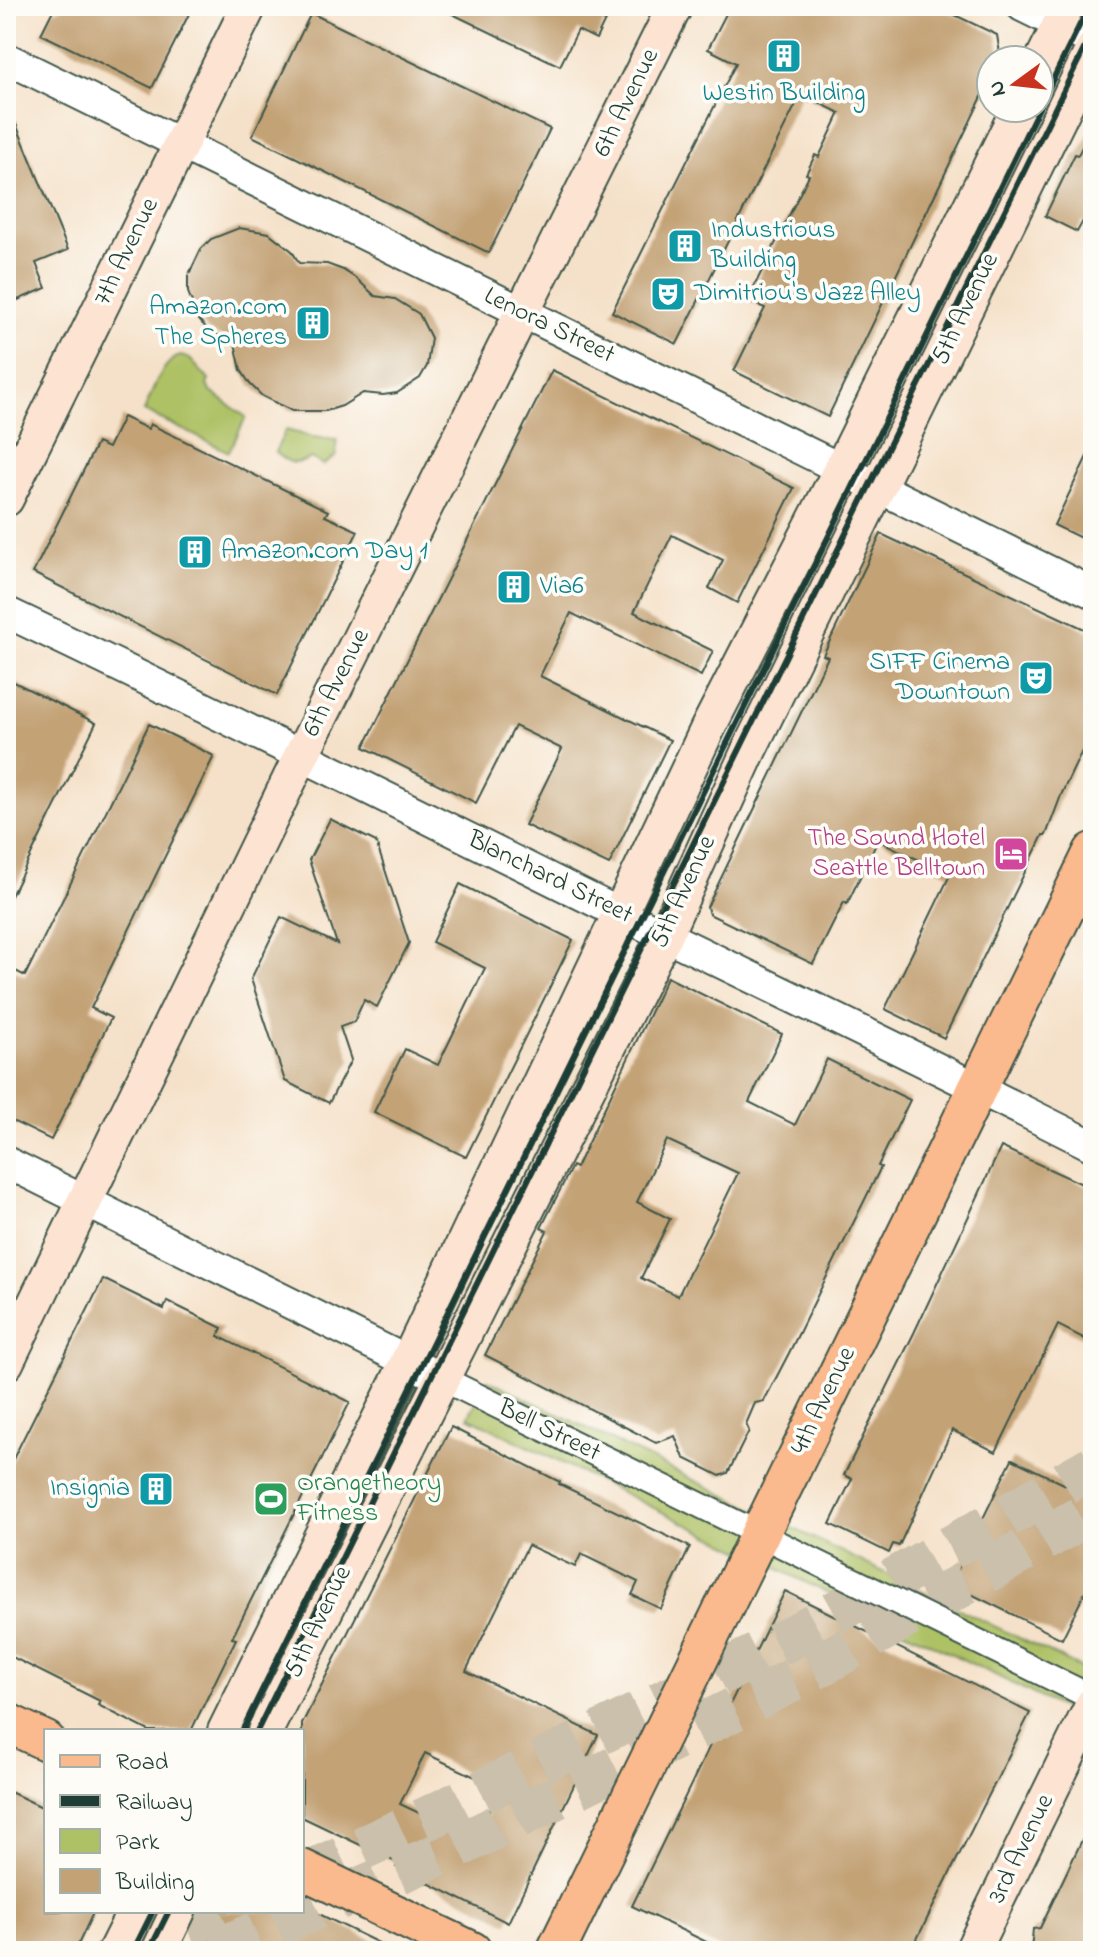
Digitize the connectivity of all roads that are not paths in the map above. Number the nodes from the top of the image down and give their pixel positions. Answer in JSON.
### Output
{"nodes":[{"id":1,"x":249,"y":6,"type":"edge"},
{"id":2,"x":675,"y":6,"type":"edge"},
{"id":3,"x":1022,"y":6,"type":"edge"},
{"id":4,"x":1064,"y":15,"type":"edge"},
{"id":5,"x":1093,"y":41,"type":"edge"},
{"id":6,"x":1050,"y":44,"type":"edge"},
{"id":7,"x":1093,"y":49,"type":"edge"},
{"id":8,"x":6,"y":58,"type":"edge"},
{"id":9,"x":1011,"y":124,"type":"edge"},
{"id":10,"x":180,"y":144,"type":"junction"},
{"id":11,"x":523,"y":313,"type":"junction"},
{"id":12,"x":841,"y":469,"type":"junction"},
{"id":13,"x":877,"y":487,"type":"junction"},
{"id":14,"x":6,"y":499,"type":"edge"},
{"id":15,"x":1093,"y":593,"type":"edge"},
{"id":16,"x":6,"y":612,"type":"edge"},
{"id":17,"x":302,"y":754,"type":"junction"},
{"id":18,"x":1093,"y":852,"type":"edge"},
{"id":19,"x":620,"y":913,"type":"junction"},
{"id":20,"x":665,"y":935,"type":"junction"},
{"id":21,"x":976,"y":1087,"type":"junction"},
{"id":22,"x":1093,"y":1146,"type":"edge"},
{"id":23,"x":6,"y":1162,"type":"edge"},
{"id":24,"x":85,"y":1203,"type":"junction"},
{"id":25,"x":408,"y":1361,"type":"junction"},
{"id":26,"x":6,"y":1363,"type":"edge"},
{"id":27,"x":441,"y":1378,"type":"junction"},
{"id":28,"x":760,"y":1534,"type":"junction"},
{"id":29,"x":1093,"y":1701,"type":"edge"},
{"id":30,"x":6,"y":1722,"type":"edge"},
{"id":31,"x":226,"y":1729,"type":"edge"},
{"id":32,"x":266,"y":1729,"type":"edge"},
{"id":33,"x":44,"y":1740,"type":"edge"},
{"id":34,"x":304,"y":1870,"type":"edge"},
{"id":35,"x":134,"y":1913,"type":"edge"},
{"id":36,"x":177,"y":1913,"type":"edge"},
{"id":37,"x":115,"y":1951,"type":"edge"},
{"id":38,"x":159,"y":1951,"type":"edge"},
{"id":39,"x":472,"y":1951,"type":"edge"},
{"id":40,"x":556,"y":1951,"type":"edge"},
{"id":41,"x":972,"y":1951,"type":"edge"}],
"edges":[{"from":1,"to":10,"type":"main road","name":"7th Avenue"},
{"from":2,"to":11,"type":"main road","name":"6th Avenue"},
{"from":3,"to":4,"type":"street"},
{"from":4,"to":5,"type":"street"},
{"from":4,"to":6,"type":"main road"},
{"from":7,"to":13,"type":"main road","name":"5th Avenue"},
{"from":8,"to":10,"type":"street","name":"Lenora Street"},
{"from":9,"to":12,"type":"main road","name":"5th Avenue"},
{"from":10,"to":11,"type":"street","name":"Lenora Street"},
{"from":10,"to":14,"type":"main road","name":"7th Avenue"},
{"from":11,"to":12,"type":"street","name":"Lenora Street"},
{"from":11,"to":17,"type":"main road","name":"6th Avenue"},
{"from":12,"to":13,"type":"street","name":"Lenora Street"},
{"from":12,"to":19,"type":"main road","name":"5th Avenue"},
{"from":13,"to":15,"type":"street","name":"Lenora Street"},
{"from":13,"to":20,"type":"main road","name":"5th Avenue"},
{"from":16,"to":17,"type":"street","name":"Blanchard Street"},
{"from":17,"to":19,"type":"street","name":"Blanchard Street"},
{"from":17,"to":24,"type":"main road","name":"6th Avenue"},
{"from":18,"to":21,"type":"main road","name":"4th Avenue"},
{"from":19,"to":20,"type":"street","name":"Blanchard Street"},
{"from":19,"to":25,"type":"main road","name":"5th Avenue"},
{"from":20,"to":21,"type":"street","name":"Blanchard Street"},
{"from":20,"to":27,"type":"main road","name":"5th Avenue"},
{"from":21,"to":22,"type":"street","name":"Blanchard Street"},
{"from":21,"to":28,"type":"main road","name":"4th Avenue"},
{"from":23,"to":24,"type":"street","name":"Bell Street"},
{"from":24,"to":25,"type":"street","name":"Bell Street"},
{"from":24,"to":26,"type":"main road","name":"6th Avenue"},
{"from":25,"to":27,"type":"street","name":"Bell Street"},
{"from":25,"to":31,"type":"main road","name":"5th Avenue"},
{"from":27,"to":28,"type":"street","name":"Bell Street"},
{"from":27,"to":32,"type":"main road","name":"5th Avenue"},
{"from":28,"to":29,"type":"street","name":"Bell Street"},
{"from":28,"to":40,"type":"main road","name":"4th Avenue"},
{"from":29,"to":41,"type":"main road","name":"3rd Avenue"},
{"from":30,"to":33,"type":"main road"},
{"from":34,"to":39,"type":"main road"},
{"from":35,"to":37,"type":"main road"},
{"from":36,"to":38,"type":"main road"}]}
